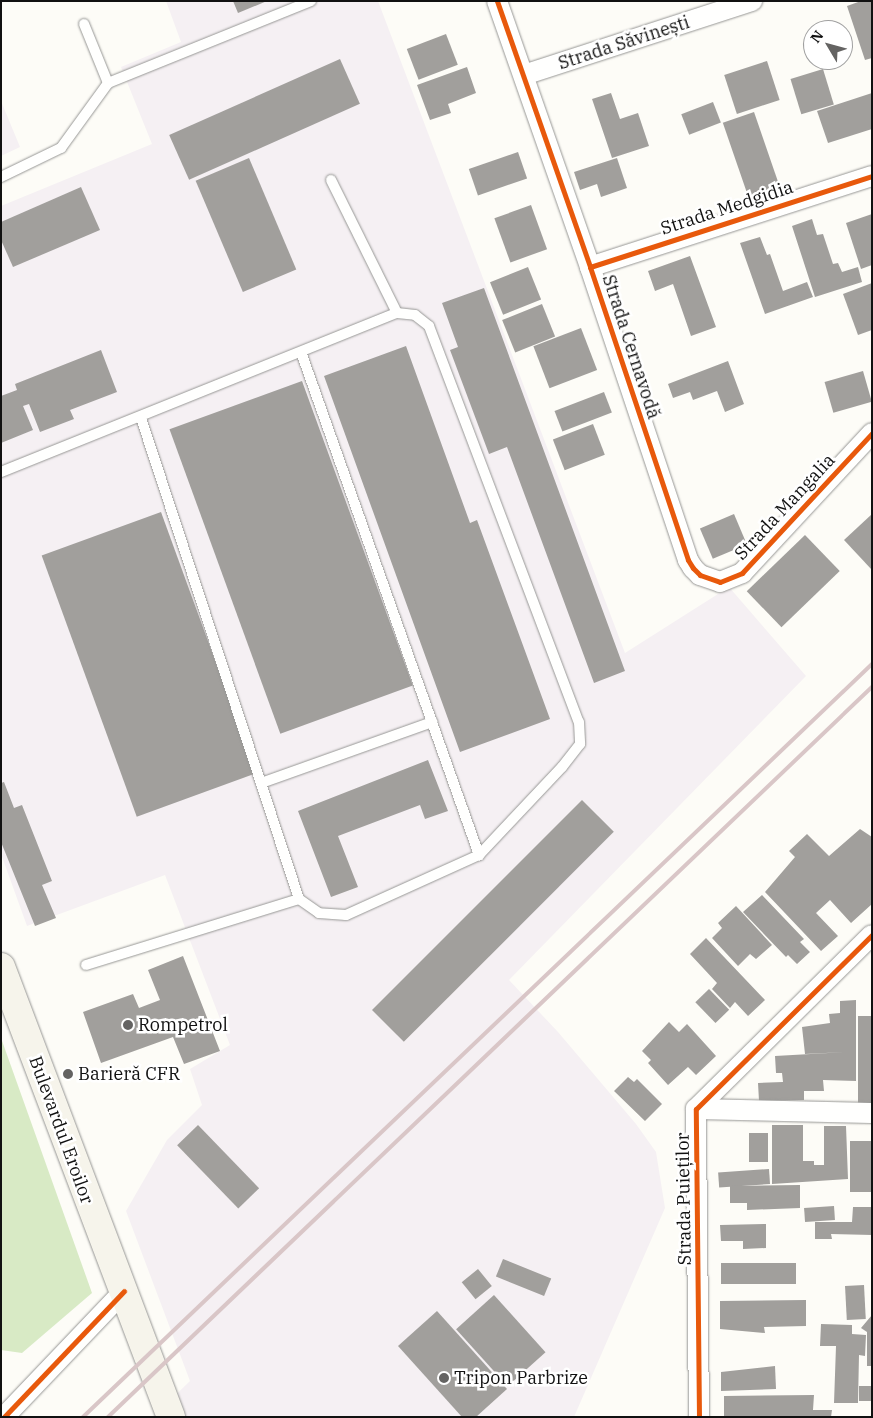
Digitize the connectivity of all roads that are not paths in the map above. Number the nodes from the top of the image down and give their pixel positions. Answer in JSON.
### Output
{"nodes":[{"id":1,"x":312,"y":1,"type":"edge"},
{"id":2,"x":497,"y":1,"type":"edge"},
{"id":3,"x":752,"y":1,"type":"edge"},
{"id":4,"x":84,"y":24,"type":"dead end"},
{"id":5,"x":524,"y":75,"type":"junction"},
{"id":6,"x":108,"y":83,"type":"junction"},
{"id":7,"x":872,"y":176,"type":"edge"},
{"id":8,"x":1,"y":177,"type":"edge"},
{"id":9,"x":331,"y":180,"type":"dead end"},
{"id":10,"x":590,"y":267,"type":"junction"},
{"id":11,"x":397,"y":313,"type":"junction"},
{"id":12,"x":301,"y":352,"type":"junction"},
{"id":13,"x":141,"y":418,"type":"junction"},
{"id":14,"x":872,"y":433,"type":"edge"},
{"id":15,"x":1,"y":472,"type":"edge"},
{"id":16,"x":688,"y":560,"type":"joint"},
{"id":17,"x":432,"y":722,"type":"junction"},
{"id":18,"x":261,"y":783,"type":"junction"},
{"id":19,"x":479,"y":855,"type":"junction"},
{"id":20,"x":299,"y":899,"type":"junction"},
{"id":21,"x":872,"y":935,"type":"edge"},
{"id":22,"x":86,"y":965,"type":"dead end"},
{"id":23,"x":1,"y":967,"type":"edge"},
{"id":24,"x":696,"y":1109,"type":"junction"},
{"id":25,"x":872,"y":1113,"type":"edge"},
{"id":26,"x":124,"y":1291,"type":"junction"},
{"id":27,"x":4,"y":1417,"type":"edge"},
{"id":28,"x":171,"y":1417,"type":"edge"},
{"id":29,"x":699,"y":1417,"type":"edge"}],
"edges":[{"from":1,"to":6,"type":"lane"},
{"from":2,"to":5,"type":"street","name":"Strada Cernavodă"},
{"from":3,"to":5,"type":"street","name":"Strada Săvinești"},
{"from":4,"to":6,"type":"lane"},
{"from":5,"to":10,"type":"street","name":"Strada Cernavodă"},
{"from":6,"to":8,"type":"lane"},
{"from":7,"to":10,"type":"street","name":"Strada Medgidia"},
{"from":9,"to":11,"type":"lane"},
{"from":10,"to":16,"type":"street","name":"Strada Cernavodă"},
{"from":11,"to":12,"type":"lane"},
{"from":11,"to":19,"type":"lane"},
{"from":12,"to":13,"type":"lane"},
{"from":12,"to":17,"type":"lane"},
{"from":13,"to":15,"type":"lane"},
{"from":13,"to":18,"type":"lane"},
{"from":14,"to":16,"type":"street","name":"Strada Mangalia"},
{"from":17,"to":18,"type":"lane"},
{"from":17,"to":19,"type":"lane"},
{"from":18,"to":20,"type":"lane"},
{"from":19,"to":20,"type":"lane"},
{"from":20,"to":22,"type":"lane"},
{"from":21,"to":24,"type":"street","name":"Strada Puieților"},
{"from":23,"to":26,"type":"main road","name":"Bulevardul Eroilor"},
{"from":24,"to":25,"type":"street"},
{"from":24,"to":29,"type":"street","name":"Strada Puieților"},
{"from":26,"to":27,"type":"street"},
{"from":26,"to":28,"type":"main road","name":"Bulevardul Eroilor"}]}
